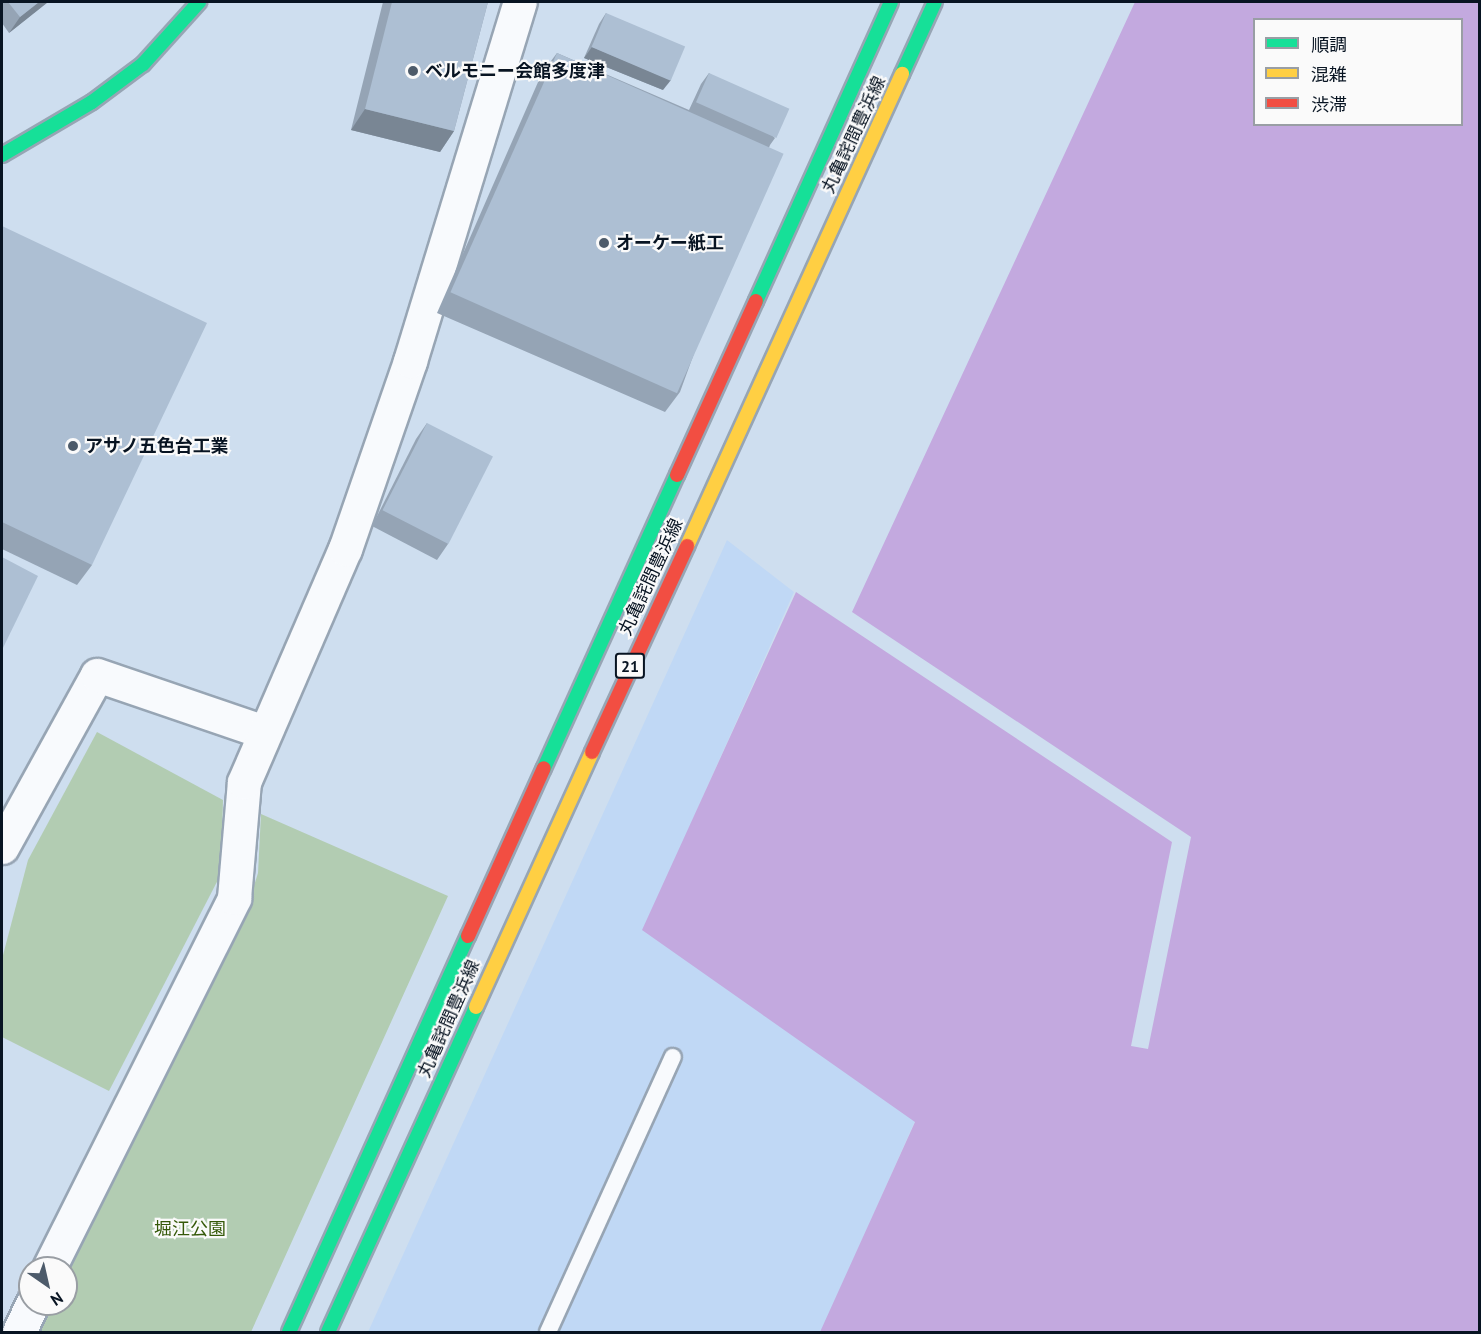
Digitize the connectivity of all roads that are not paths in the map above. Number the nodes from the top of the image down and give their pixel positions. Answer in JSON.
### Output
{"nodes":[{"id":1,"x":199,"y":2,"type":"edge"},
{"id":2,"x":520,"y":2,"type":"edge"},
{"id":3,"x":891,"y":2,"type":"edge"},
{"id":4,"x":935,"y":2,"type":"edge"},
{"id":5,"x":2,"y":155,"type":"edge"},
{"id":6,"x":264,"y":732,"type":"junction"},
{"id":7,"x":2,"y":847,"type":"edge"},
{"id":8,"x":673,"y":1057,"type":"dead end"},
{"id":9,"x":55,"y":1256,"type":"edge"},
{"id":10,"x":26,"y":1316,"type":"edge"},
{"id":11,"x":19,"y":1332,"type":"edge"},
{"id":12,"x":289,"y":1332,"type":"edge"},
{"id":13,"x":328,"y":1332,"type":"edge"},
{"id":14,"x":548,"y":1332,"type":"edge"}],
"edges":[{"from":1,"to":5,"type":"main road"},
{"from":2,"to":6,"type":"street"},
{"from":3,"to":12,"type":"main road","name":"丸亀詫間豊浜線","number":"21"},
{"from":4,"to":13,"type":"main road","name":"丸亀詫間豊浜線","number":"21"},
{"from":6,"to":7,"type":"street"},
{"from":6,"to":9,"type":"street"},
{"from":8,"to":14,"type":"lane"},
{"from":10,"to":11,"type":"street"}]}
